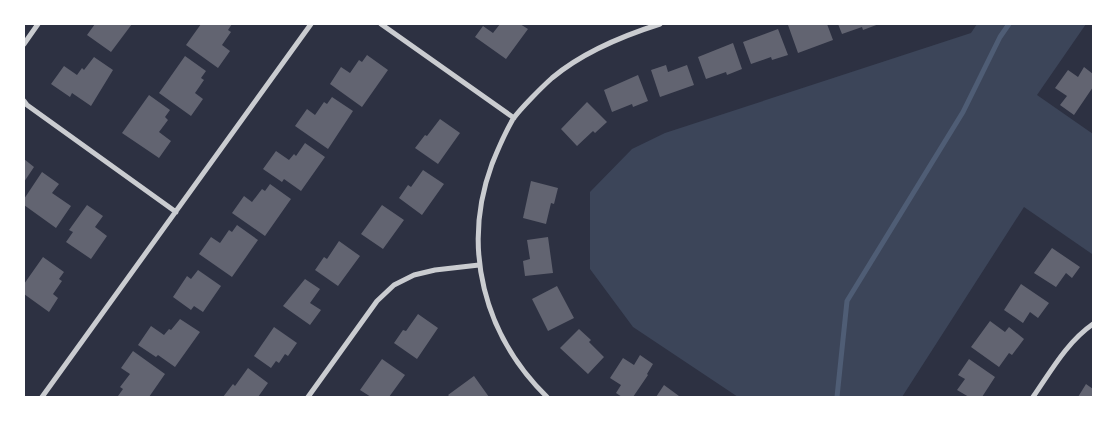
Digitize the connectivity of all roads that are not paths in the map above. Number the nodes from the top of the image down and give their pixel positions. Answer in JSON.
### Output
{"nodes":[{"id":1,"x":38,"y":24,"type":"edge"},
{"id":2,"x":311,"y":24,"type":"edge"},
{"id":3,"x":381,"y":24,"type":"edge"},
{"id":4,"x":660,"y":24,"type":"edge"},
{"id":5,"x":24,"y":44,"type":"edge"},
{"id":6,"x":24,"y":101,"type":"edge"},
{"id":7,"x":514,"y":118,"type":"junction"},
{"id":8,"x":176,"y":212,"type":"junction"},
{"id":9,"x":479,"y":265,"type":"junction"},
{"id":10,"x":1093,"y":324,"type":"edge"},
{"id":11,"x":42,"y":397,"type":"edge"},
{"id":12,"x":308,"y":397,"type":"edge"},
{"id":13,"x":547,"y":397,"type":"edge"},
{"id":14,"x":1032,"y":397,"type":"edge"}],
"edges":[{"from":1,"to":5,"type":"street"},
{"from":2,"to":8,"type":"street"},
{"from":3,"to":7,"type":"street"},
{"from":4,"to":7,"type":"street"},
{"from":6,"to":8,"type":"street"},
{"from":7,"to":9,"type":"street"},
{"from":8,"to":11,"type":"street"},
{"from":9,"to":12,"type":"street"},
{"from":9,"to":13,"type":"street"},
{"from":10,"to":14,"type":"street"}]}
